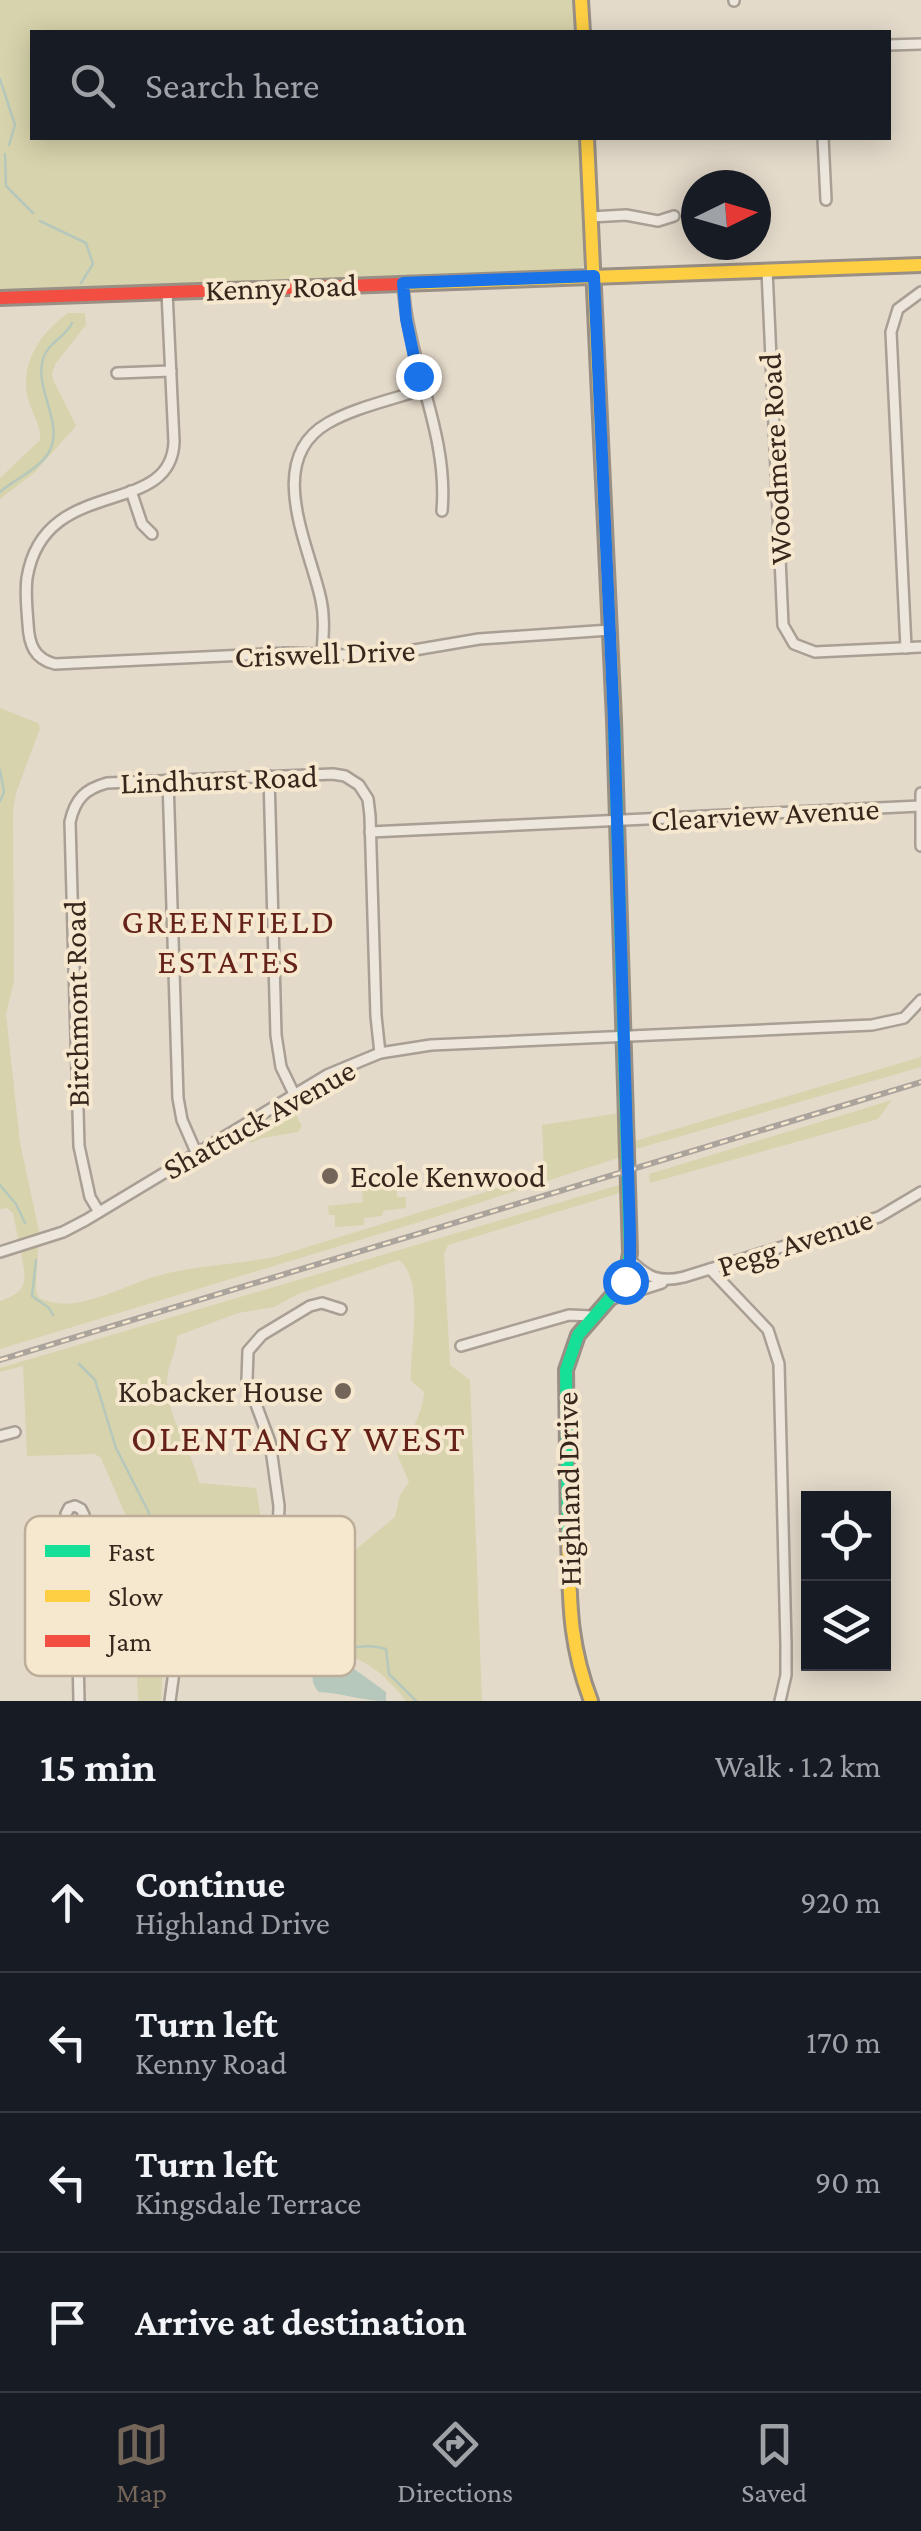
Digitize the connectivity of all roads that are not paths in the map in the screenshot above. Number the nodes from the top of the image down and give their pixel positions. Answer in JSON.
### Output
{"nodes":[{"id":1,"x":582,"y":0,"type":"edge"},
{"id":2,"x":583,"y":30,"type":"edge"},
{"id":3,"x":921,"y":44,"type":"edge"},
{"id":4,"x":891,"y":46,"type":"edge"},
{"id":5,"x":587,"y":140,"type":"edge"},
{"id":6,"x":824,"y":140,"type":"edge"},
{"id":7,"x":826,"y":200,"type":"dead end"},
{"id":8,"x":674,"y":216,"type":"dead end"},
{"id":9,"x":591,"y":217,"type":"junction"},
{"id":10,"x":921,"y":265,"type":"edge"},
{"id":11,"x":766,"y":270,"type":"junction"},
{"id":12,"x":594,"y":276,"type":"junction"},
{"id":13,"x":403,"y":283,"type":"junction"},
{"id":14,"x":167,"y":292,"type":"junction"},
{"id":15,"x":921,"y":292,"type":"edge"},
{"id":16,"x":0,"y":298,"type":"edge"},
{"id":17,"x":170,"y":371,"type":"junction"},
{"id":18,"x":118,"y":374,"type":"dead end"},
{"id":19,"x":423,"y":389,"type":"junction"},
{"id":20,"x":130,"y":492,"type":"junction"},
{"id":21,"x":442,"y":511,"type":"dead end"},
{"id":22,"x":152,"y":534,"type":"dead end"},
{"id":23,"x":610,"y":630,"type":"junction"},
{"id":24,"x":921,"y":647,"type":"edge"},
{"id":25,"x":906,"y":648,"type":"junction"},
{"id":26,"x":322,"y":654,"type":"junction"},
{"id":27,"x":268,"y":776,"type":"junction"},
{"id":28,"x":168,"y":780,"type":"junction"},
{"id":29,"x":921,"y":794,"type":"edge"},
{"id":30,"x":80,"y":796,"type":"joint"},
{"id":31,"x":920,"y":806,"type":"edge"},
{"id":32,"x":617,"y":821,"type":"junction"},
{"id":33,"x":370,"y":832,"type":"junction"},
{"id":34,"x":921,"y":846,"type":"edge"},
{"id":35,"x":921,"y":1000,"type":"edge"},
{"id":36,"x":624,"y":1036,"type":"junction"},
{"id":37,"x":380,"y":1052,"type":"junction"},
{"id":38,"x":294,"y":1094,"type":"junction"},
{"id":39,"x":196,"y":1152,"type":"junction"},
{"id":40,"x":921,"y":1192,"type":"edge"},
{"id":41,"x":98,"y":1212,"type":"junction"},
{"id":42,"x":0,"y":1252,"type":"edge"},
{"id":43,"x":630,"y":1260,"type":"junction"},
{"id":44,"x":710,"y":1269,"type":"junction"},
{"id":45,"x":664,"y":1282,"type":"junction"},
{"id":46,"x":612,"y":1299,"type":"junction"},
{"id":47,"x":341,"y":1309,"type":"dead end"},
{"id":48,"x":592,"y":1316,"type":"junction"},
{"id":49,"x":461,"y":1346,"type":"dead end"},
{"id":50,"x":15,"y":1432,"type":"dead end"},
{"id":51,"x":0,"y":1436,"type":"edge"},
{"id":52,"x":280,"y":1516,"type":"edge"},
{"id":53,"x":78,"y":1676,"type":"edge"},
{"id":54,"x":174,"y":1676,"type":"edge"},
{"id":55,"x":79,"y":1701,"type":"edge"},
{"id":56,"x":170,"y":1701,"type":"edge"},
{"id":57,"x":591,"y":1701,"type":"edge"},
{"id":58,"x":780,"y":1701,"type":"edge"}],
"edges":[{"from":1,"to":2,"type":"street"},
{"from":3,"to":4,"type":"street"},
{"from":5,"to":9,"type":"street","name":"Highland Drive"},
{"from":6,"to":7,"type":"street"},
{"from":8,"to":9,"type":"street"},
{"from":9,"to":12,"type":"street","name":"Highland Drive"},
{"from":10,"to":11,"type":"street","name":"Kenny Road"},
{"from":11,"to":12,"type":"street","name":"Kenny Road"},
{"from":11,"to":25,"type":"street","name":"Woodmere Road"},
{"from":12,"to":13,"type":"street","name":"Kenny Road"},
{"from":12,"to":23,"type":"street","name":"Highland Drive"},
{"from":13,"to":14,"type":"street","name":"Kenny Road"},
{"from":13,"to":19,"type":"street"},
{"from":14,"to":16,"type":"street","name":"Kenny Road"},
{"from":14,"to":17,"type":"street"},
{"from":15,"to":25,"type":"street"},
{"from":17,"to":18,"type":"street"},
{"from":17,"to":20,"type":"street"},
{"from":19,"to":21,"type":"street"},
{"from":19,"to":26,"type":"street"},
{"from":20,"to":22,"type":"street"},
{"from":20,"to":26,"type":"street","name":"Criswell Drive"},
{"from":23,"to":26,"type":"street","name":"Criswell Drive"},
{"from":23,"to":32,"type":"street","name":"Highland Drive"},
{"from":24,"to":25,"type":"street"},
{"from":27,"to":28,"type":"street","name":"Lindhurst Road"},
{"from":27,"to":33,"type":"street","name":"Lindhurst Road"},
{"from":27,"to":38,"type":"street"},
{"from":28,"to":30,"type":"street","name":"Lindhurst Road"},
{"from":28,"to":39,"type":"street"},
{"from":29,"to":31,"type":"street"},
{"from":30,"to":41,"type":"street","name":"Birchmont Road"},
{"from":31,"to":32,"type":"street","name":"Clearview Avenue"},
{"from":31,"to":34,"type":"street"},
{"from":32,"to":33,"type":"street","name":"Clearview Avenue"},
{"from":32,"to":36,"type":"street","name":"Highland Drive"},
{"from":33,"to":37,"type":"street"},
{"from":35,"to":36,"type":"street","name":"Shattuck Avenue"},
{"from":36,"to":37,"type":"street","name":"Shattuck Avenue"},
{"from":36,"to":43,"type":"street","name":"Highland Drive"},
{"from":37,"to":38,"type":"street","name":"Shattuck Avenue"},
{"from":38,"to":39,"type":"street","name":"Shattuck Avenue"},
{"from":39,"to":41,"type":"street","name":"Shattuck Avenue"},
{"from":40,"to":44,"type":"street","name":"Pegg Avenue"},
{"from":41,"to":42,"type":"street","name":"Shattuck Avenue"},
{"from":43,"to":45,"type":"street"},
{"from":43,"to":46,"type":"street","name":"Highland Drive"},
{"from":44,"to":45,"type":"street","name":"Pegg Avenue"},
{"from":44,"to":58,"type":"street"},
{"from":45,"to":46,"type":"street","name":"Pegg Avenue"},
{"from":46,"to":48,"type":"street","name":"Highland Drive"},
{"from":47,"to":52,"type":"street"},
{"from":48,"to":49,"type":"street"},
{"from":48,"to":57,"type":"street","name":"Highland Drive"},
{"from":50,"to":51,"type":"street"},
{"from":53,"to":55,"type":"street"},
{"from":54,"to":56,"type":"street"}]}
